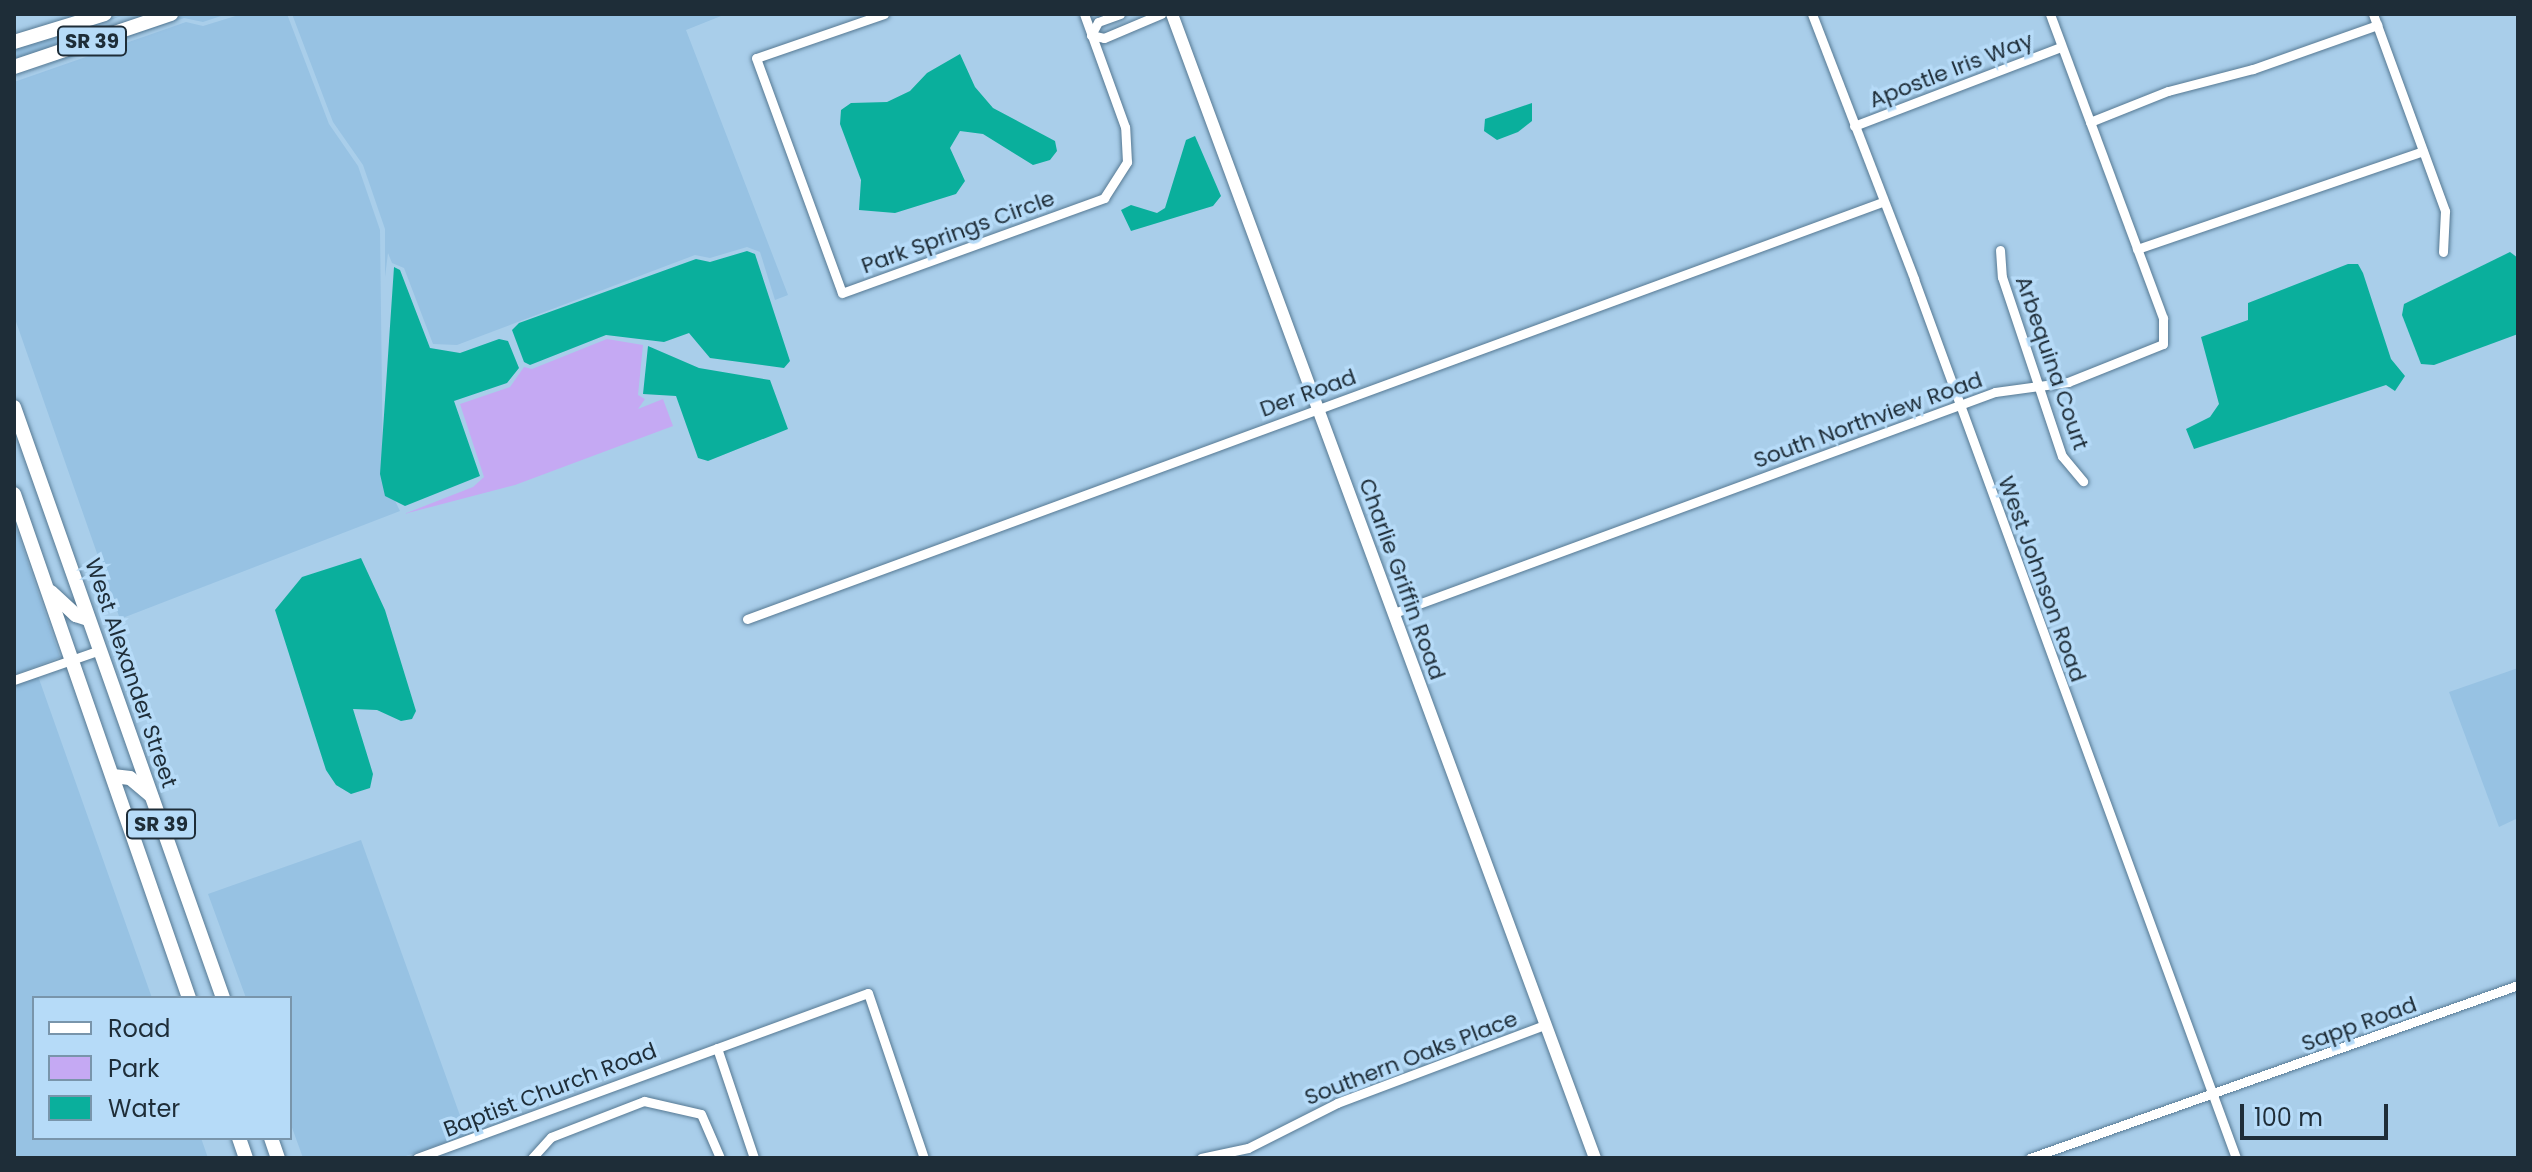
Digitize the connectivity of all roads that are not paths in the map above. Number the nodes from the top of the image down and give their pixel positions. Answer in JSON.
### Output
{"nodes":[{"id":1,"x":105,"y":14,"type":"edge"},
{"id":2,"x":171,"y":14,"type":"edge"},
{"id":3,"x":884,"y":14,"type":"edge"},
{"id":4,"x":1084,"y":14,"type":"edge"},
{"id":5,"x":1120,"y":14,"type":"edge"},
{"id":6,"x":1161,"y":14,"type":"edge"},
{"id":7,"x":1172,"y":14,"type":"edge"},
{"id":8,"x":1812,"y":14,"type":"edge"},
{"id":9,"x":2050,"y":14,"type":"edge"},
{"id":10,"x":2373,"y":14,"type":"edge"},
{"id":11,"x":143,"y":17,"type":"edge"},
{"id":12,"x":2377,"y":25,"type":"junction"},
{"id":13,"x":1091,"y":35,"type":"junction"},
{"id":14,"x":14,"y":42,"type":"edge"},
{"id":15,"x":2061,"y":47,"type":"junction"},
{"id":16,"x":14,"y":67,"type":"edge"},
{"id":17,"x":2090,"y":122,"type":"junction"},
{"id":18,"x":1854,"y":126,"type":"junction"},
{"id":19,"x":2423,"y":151,"type":"junction"},
{"id":20,"x":1882,"y":202,"type":"junction"},
{"id":21,"x":2137,"y":249,"type":"junction"},
{"id":22,"x":2000,"y":250,"type":"dead end"},
{"id":23,"x":2443,"y":252,"type":"dead end"},
{"id":24,"x":2038,"y":387,"type":"junction"},
{"id":25,"x":1961,"y":405,"type":"junction"},
{"id":26,"x":14,"y":407,"type":"edge"},
{"id":27,"x":1318,"y":409,"type":"junction"},
{"id":28,"x":2083,"y":481,"type":"dead end"},
{"id":29,"x":14,"y":494,"type":"edge"},
{"id":30,"x":47,"y":589,"type":"junction"},
{"id":31,"x":1394,"y":613,"type":"junction"},
{"id":32,"x":88,"y":619,"type":"junction"},
{"id":33,"x":747,"y":619,"type":"dead end"},
{"id":34,"x":100,"y":650,"type":"junction"},
{"id":35,"x":72,"y":659,"type":"junction"},
{"id":36,"x":14,"y":680,"type":"edge"},
{"id":37,"x":113,"y":776,"type":"junction"},
{"id":38,"x":151,"y":796,"type":"junction"},
{"id":39,"x":2518,"y":985,"type":"edge"},
{"id":40,"x":188,"y":996,"type":"edge"},
{"id":41,"x":222,"y":996,"type":"edge"},
{"id":42,"x":1545,"y":1025,"type":"junction"},
{"id":43,"x":717,"y":1048,"type":"junction"},
{"id":44,"x":2211,"y":1092,"type":"junction"},
{"id":45,"x":451,"y":1147,"type":"junction"},
{"id":46,"x":417,"y":1158,"type":"edge"},
{"id":47,"x":454,"y":1158,"type":"edge"},
{"id":48,"x":532,"y":1158,"type":"edge"},
{"id":49,"x":720,"y":1158,"type":"edge"},
{"id":50,"x":754,"y":1158,"type":"edge"},
{"id":51,"x":924,"y":1158,"type":"edge"},
{"id":52,"x":1201,"y":1158,"type":"edge"},
{"id":53,"x":1595,"y":1158,"type":"edge"},
{"id":54,"x":2030,"y":1158,"type":"edge"},
{"id":55,"x":2236,"y":1158,"type":"edge"}],
"edges":[{"from":1,"to":14,"type":"main road","number":"SR 39"},
{"from":2,"to":11,"type":"main road","number":"SR 39"},
{"from":3,"to":13,"type":"street","name":"Park Springs Circle"},
{"from":4,"to":13,"type":"street","name":"Park Springs Circle"},
{"from":5,"to":13,"type":"street"},
{"from":6,"to":13,"type":"street"},
{"from":7,"to":27,"type":"street","name":"Charlie Griffin Road"},
{"from":8,"to":18,"type":"street","name":"West Johnson Road"},
{"from":9,"to":15,"type":"street","name":"South Northview Road"},
{"from":10,"to":12,"type":"street"},
{"from":11,"to":16,"type":"main road","number":"SR 39"},
{"from":12,"to":17,"type":"street"},
{"from":12,"to":19,"type":"street"},
{"from":15,"to":17,"type":"street","name":"South Northview Road"},
{"from":15,"to":18,"type":"street","name":"Apostle Iris Way"},
{"from":17,"to":21,"type":"street","name":"South Northview Road"},
{"from":18,"to":20,"type":"street","name":"West Johnson Road"},
{"from":19,"to":21,"type":"street"},
{"from":19,"to":23,"type":"street"},
{"from":20,"to":25,"type":"street","name":"West Johnson Road"},
{"from":20,"to":27,"type":"street","name":"Der Road"},
{"from":21,"to":24,"type":"street","name":"South Northview Road"},
{"from":22,"to":24,"type":"street","name":"Arbequina Court"},
{"from":24,"to":25,"type":"street","name":"South Northview Road"},
{"from":24,"to":28,"type":"street","name":"Arbequina Court"},
{"from":25,"to":31,"type":"street","name":"South Northview Road"},
{"from":25,"to":44,"type":"street","name":"West Johnson Road"},
{"from":26,"to":32,"type":"main road","name":"West Alexander Street","number":"SR 39"},
{"from":27,"to":31,"type":"street","name":"Charlie Griffin Road"},
{"from":27,"to":33,"type":"street","name":"Der Road"},
{"from":29,"to":30,"type":"main road","number":"SR 39"},
{"from":30,"to":32,"type":"main road"},
{"from":30,"to":35,"type":"main road","number":"SR 39"},
{"from":31,"to":42,"type":"street","name":"Charlie Griffin Road"},
{"from":32,"to":34,"type":"main road","name":"West Alexander Street","number":"SR 39"},
{"from":34,"to":35,"type":"street"},
{"from":34,"to":38,"type":"main road","name":"West Alexander Street","number":"SR 39"},
{"from":35,"to":36,"type":"street"},
{"from":35,"to":37,"type":"main road","number":"SR 39"},
{"from":37,"to":38,"type":"main road"},
{"from":37,"to":40,"type":"main road","number":"SR 39"},
{"from":38,"to":41,"type":"main road","name":"West Alexander Street","number":"SR 39"},
{"from":39,"to":44,"type":"street","name":"Sapp Road"},
{"from":42,"to":52,"type":"street","name":"Southern Oaks Place"},
{"from":42,"to":53,"type":"street","name":"Charlie Griffin Road"},
{"from":43,"to":45,"type":"street","name":"Baptist Church Road"},
{"from":43,"to":50,"type":"street"},
{"from":43,"to":51,"type":"street","name":"Baptist Church Road"},
{"from":44,"to":54,"type":"street","name":"Sapp Road"},
{"from":44,"to":55,"type":"street","name":"West Johnson Road"},
{"from":45,"to":46,"type":"street","name":"Baptist Church Road"},
{"from":45,"to":47,"type":"street"},
{"from":48,"to":49,"type":"street"}]}
